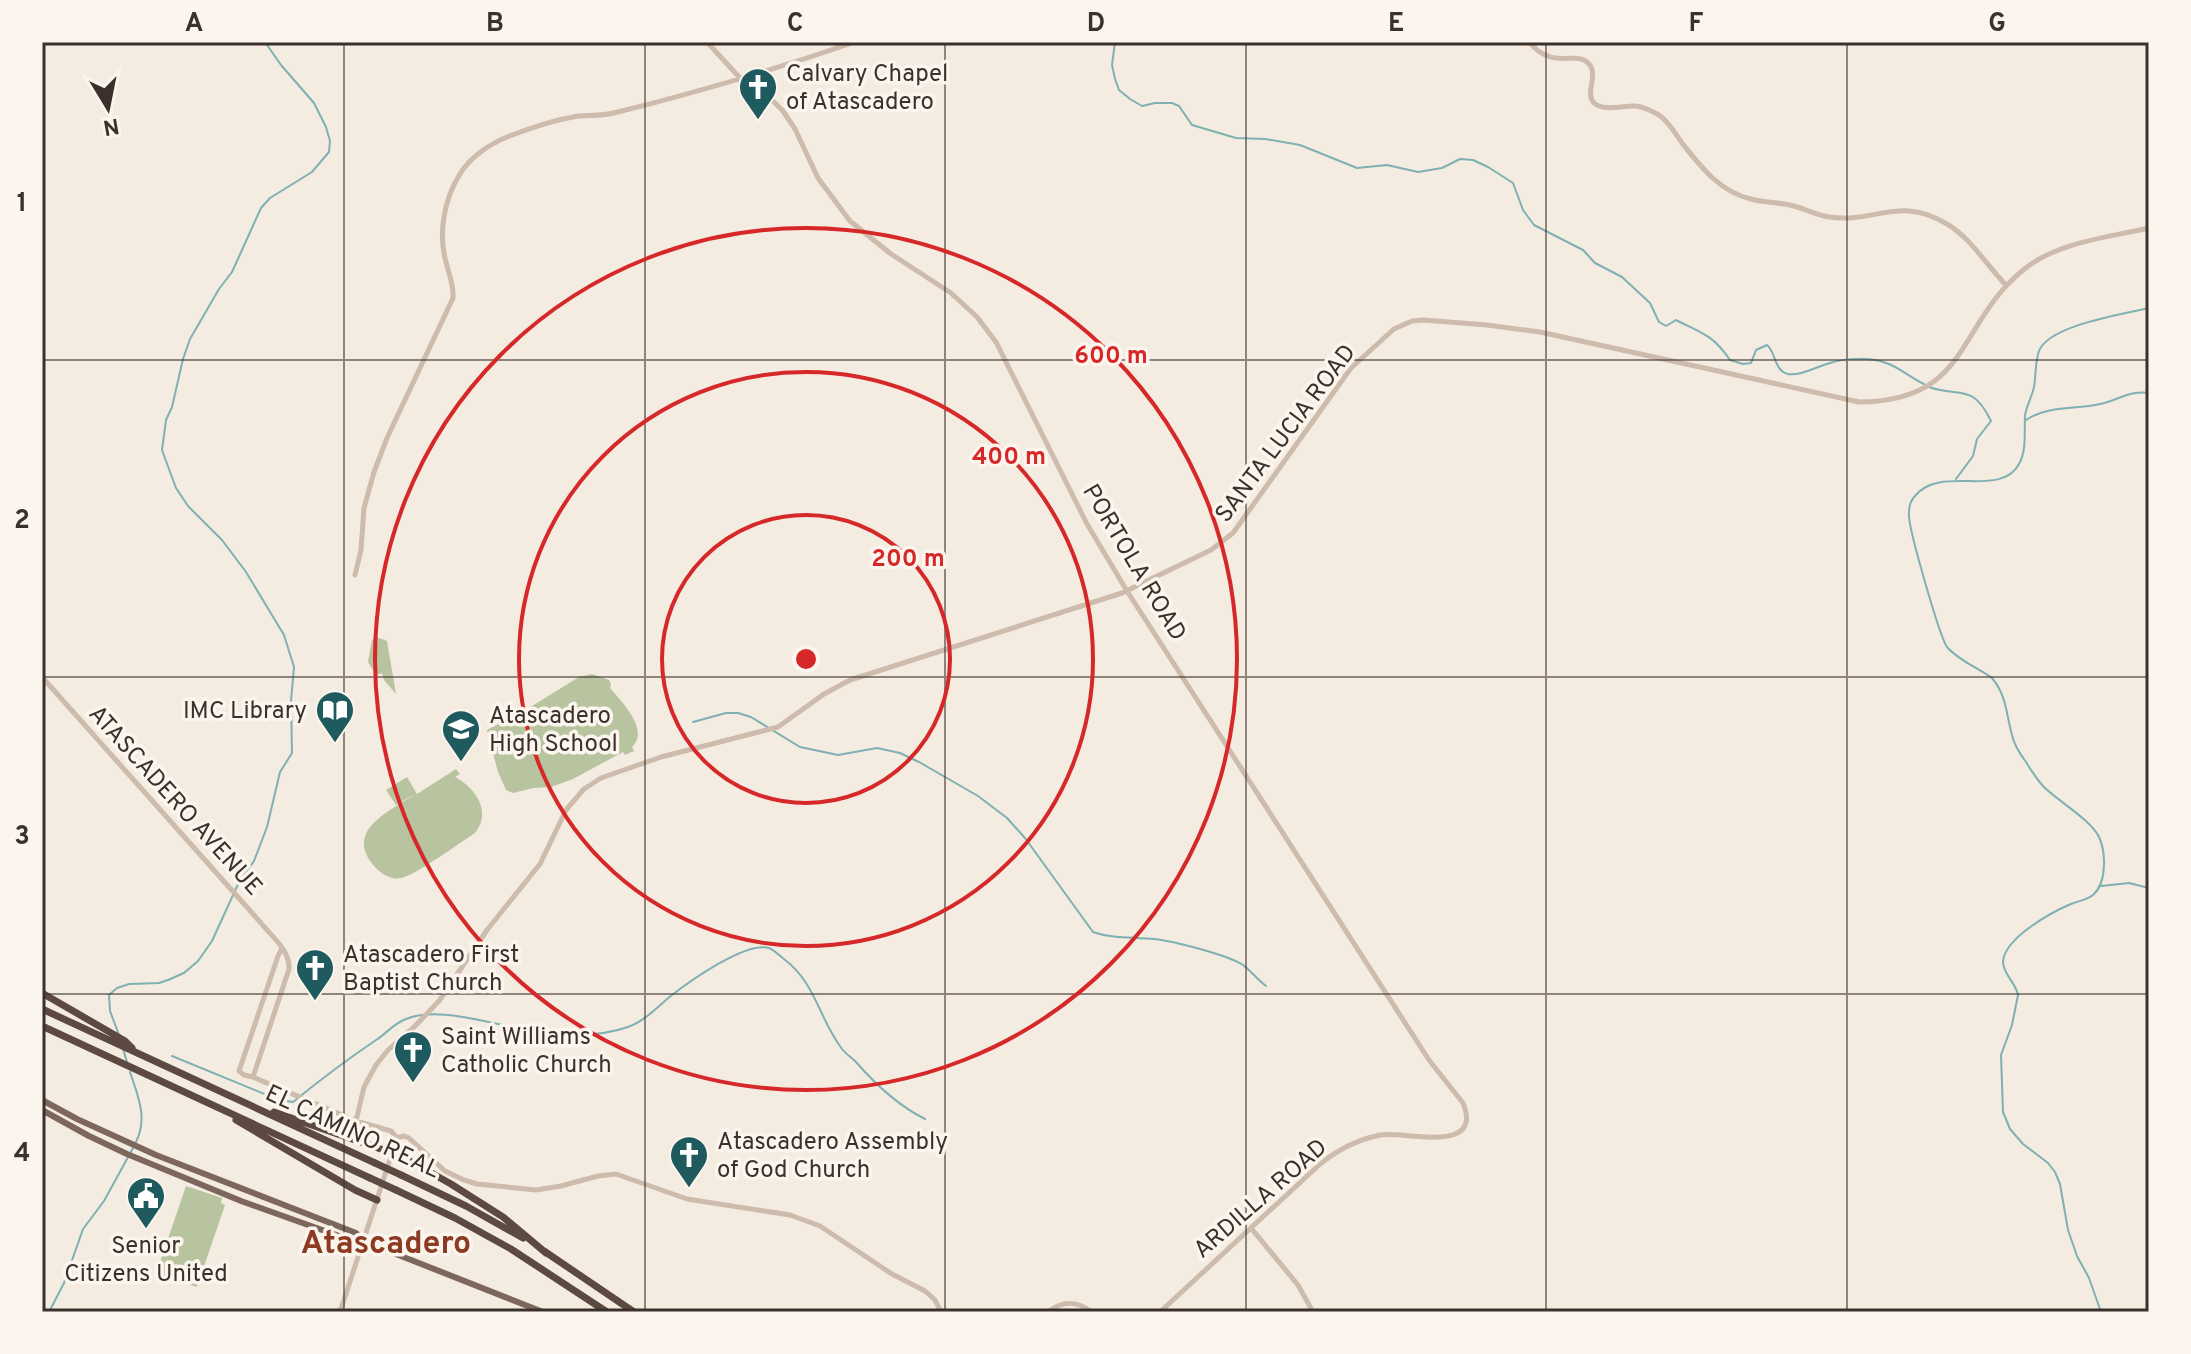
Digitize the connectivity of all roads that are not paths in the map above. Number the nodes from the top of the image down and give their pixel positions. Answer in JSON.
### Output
{"nodes":[{"id":1,"x":707,"y":42,"type":"edge"},
{"id":2,"x":855,"y":42,"type":"edge"},
{"id":3,"x":1529,"y":42,"type":"edge"},
{"id":4,"x":740,"y":78,"type":"junction"},
{"id":5,"x":2149,"y":228,"type":"edge"},
{"id":6,"x":2006,"y":285,"type":"junction"},
{"id":7,"x":355,"y":575,"type":"dead end"},
{"id":8,"x":1127,"y":591,"type":"junction"},
{"id":9,"x":42,"y":677,"type":"edge"},
{"id":10,"x":282,"y":948,"type":"junction"},
{"id":11,"x":42,"y":993,"type":"edge"},
{"id":12,"x":42,"y":1009,"type":"edge"},
{"id":13,"x":42,"y":1026,"type":"edge"},
{"id":14,"x":121,"y":1042,"type":"junction"},
{"id":15,"x":253,"y":1077,"type":"junction"},
{"id":16,"x":42,"y":1100,"type":"edge"},
{"id":17,"x":203,"y":1100,"type":"junction"},
{"id":18,"x":253,"y":1107,"type":"junction"},
{"id":19,"x":42,"y":1110,"type":"edge"},
{"id":20,"x":356,"y":1121,"type":"junction"},
{"id":21,"x":397,"y":1138,"type":"junction"},
{"id":22,"x":1443,"y":1138,"type":"joint"},
{"id":23,"x":393,"y":1152,"type":"junction"},
{"id":24,"x":377,"y":1200,"type":"junction"},
{"id":25,"x":1251,"y":1228,"type":"junction"},
{"id":26,"x":363,"y":1241,"type":"junction"},
{"id":27,"x":546,"y":1253,"type":"junction"},
{"id":28,"x":340,"y":1312,"type":"edge"},
{"id":29,"x":543,"y":1312,"type":"edge"},
{"id":30,"x":607,"y":1312,"type":"edge"},
{"id":31,"x":634,"y":1312,"type":"edge"},
{"id":32,"x":941,"y":1312,"type":"edge"},
{"id":33,"x":1048,"y":1312,"type":"edge"},
{"id":34,"x":1092,"y":1312,"type":"edge"},
{"id":35,"x":1160,"y":1312,"type":"edge"},
{"id":36,"x":1313,"y":1312,"type":"edge"}],
"edges":[{"from":1,"to":4,"type":"street","name":"PORTOLA ROAD"},
{"from":2,"to":4,"type":"street"},
{"from":3,"to":6,"type":"street"},
{"from":4,"to":7,"type":"street"},
{"from":4,"to":8,"type":"street","name":"PORTOLA ROAD"},
{"from":5,"to":6,"type":"street","name":"SANTA LUCIA ROAD"},
{"from":6,"to":8,"type":"street","name":"SANTA LUCIA ROAD"},
{"from":8,"to":20,"type":"street","name":"SANTA LUCIA ROAD"},
{"from":8,"to":22,"type":"street","name":"PORTOLA ROAD"},
{"from":9,"to":10,"type":"street","name":"ATASCADERO AVENUE"},
{"from":10,"to":15,"type":"street"},
{"from":10,"to":15,"type":"street"},
{"from":11,"to":14,"type":"highway"},
{"from":12,"to":14,"type":"highway","name":"EL CAMINO REAL"},
{"from":13,"to":17,"type":"highway","name":"EL CAMINO REAL"},
{"from":14,"to":18,"type":"highway","name":"EL CAMINO REAL"},
{"from":15,"to":20,"type":"street"},
{"from":16,"to":26,"type":"main road"},
{"from":17,"to":24,"type":"highway"},
{"from":17,"to":30,"type":"highway","name":"EL CAMINO REAL","bridge":true},
{"from":18,"to":23,"type":"highway"},
{"from":18,"to":27,"type":"highway","name":"EL CAMINO REAL","bridge":true},
{"from":19,"to":26,"type":"main road"},
{"from":20,"to":21,"type":"street"},
{"from":21,"to":23,"type":"street"},
{"from":21,"to":32,"type":"street"},
{"from":22,"to":25,"type":"street","name":"ARDILLA ROAD"},
{"from":23,"to":24,"type":"street"},
{"from":23,"to":27,"type":"highway"},
{"from":24,"to":26,"type":"street"},
{"from":25,"to":35,"type":"street","name":"ARDILLA ROAD"},
{"from":25,"to":36,"type":"street"},
{"from":26,"to":28,"type":"street"},
{"from":26,"to":29,"type":"main road"},
{"from":27,"to":31,"type":"highway","name":"EL CAMINO REAL"},
{"from":33,"to":34,"type":"street"}]}
